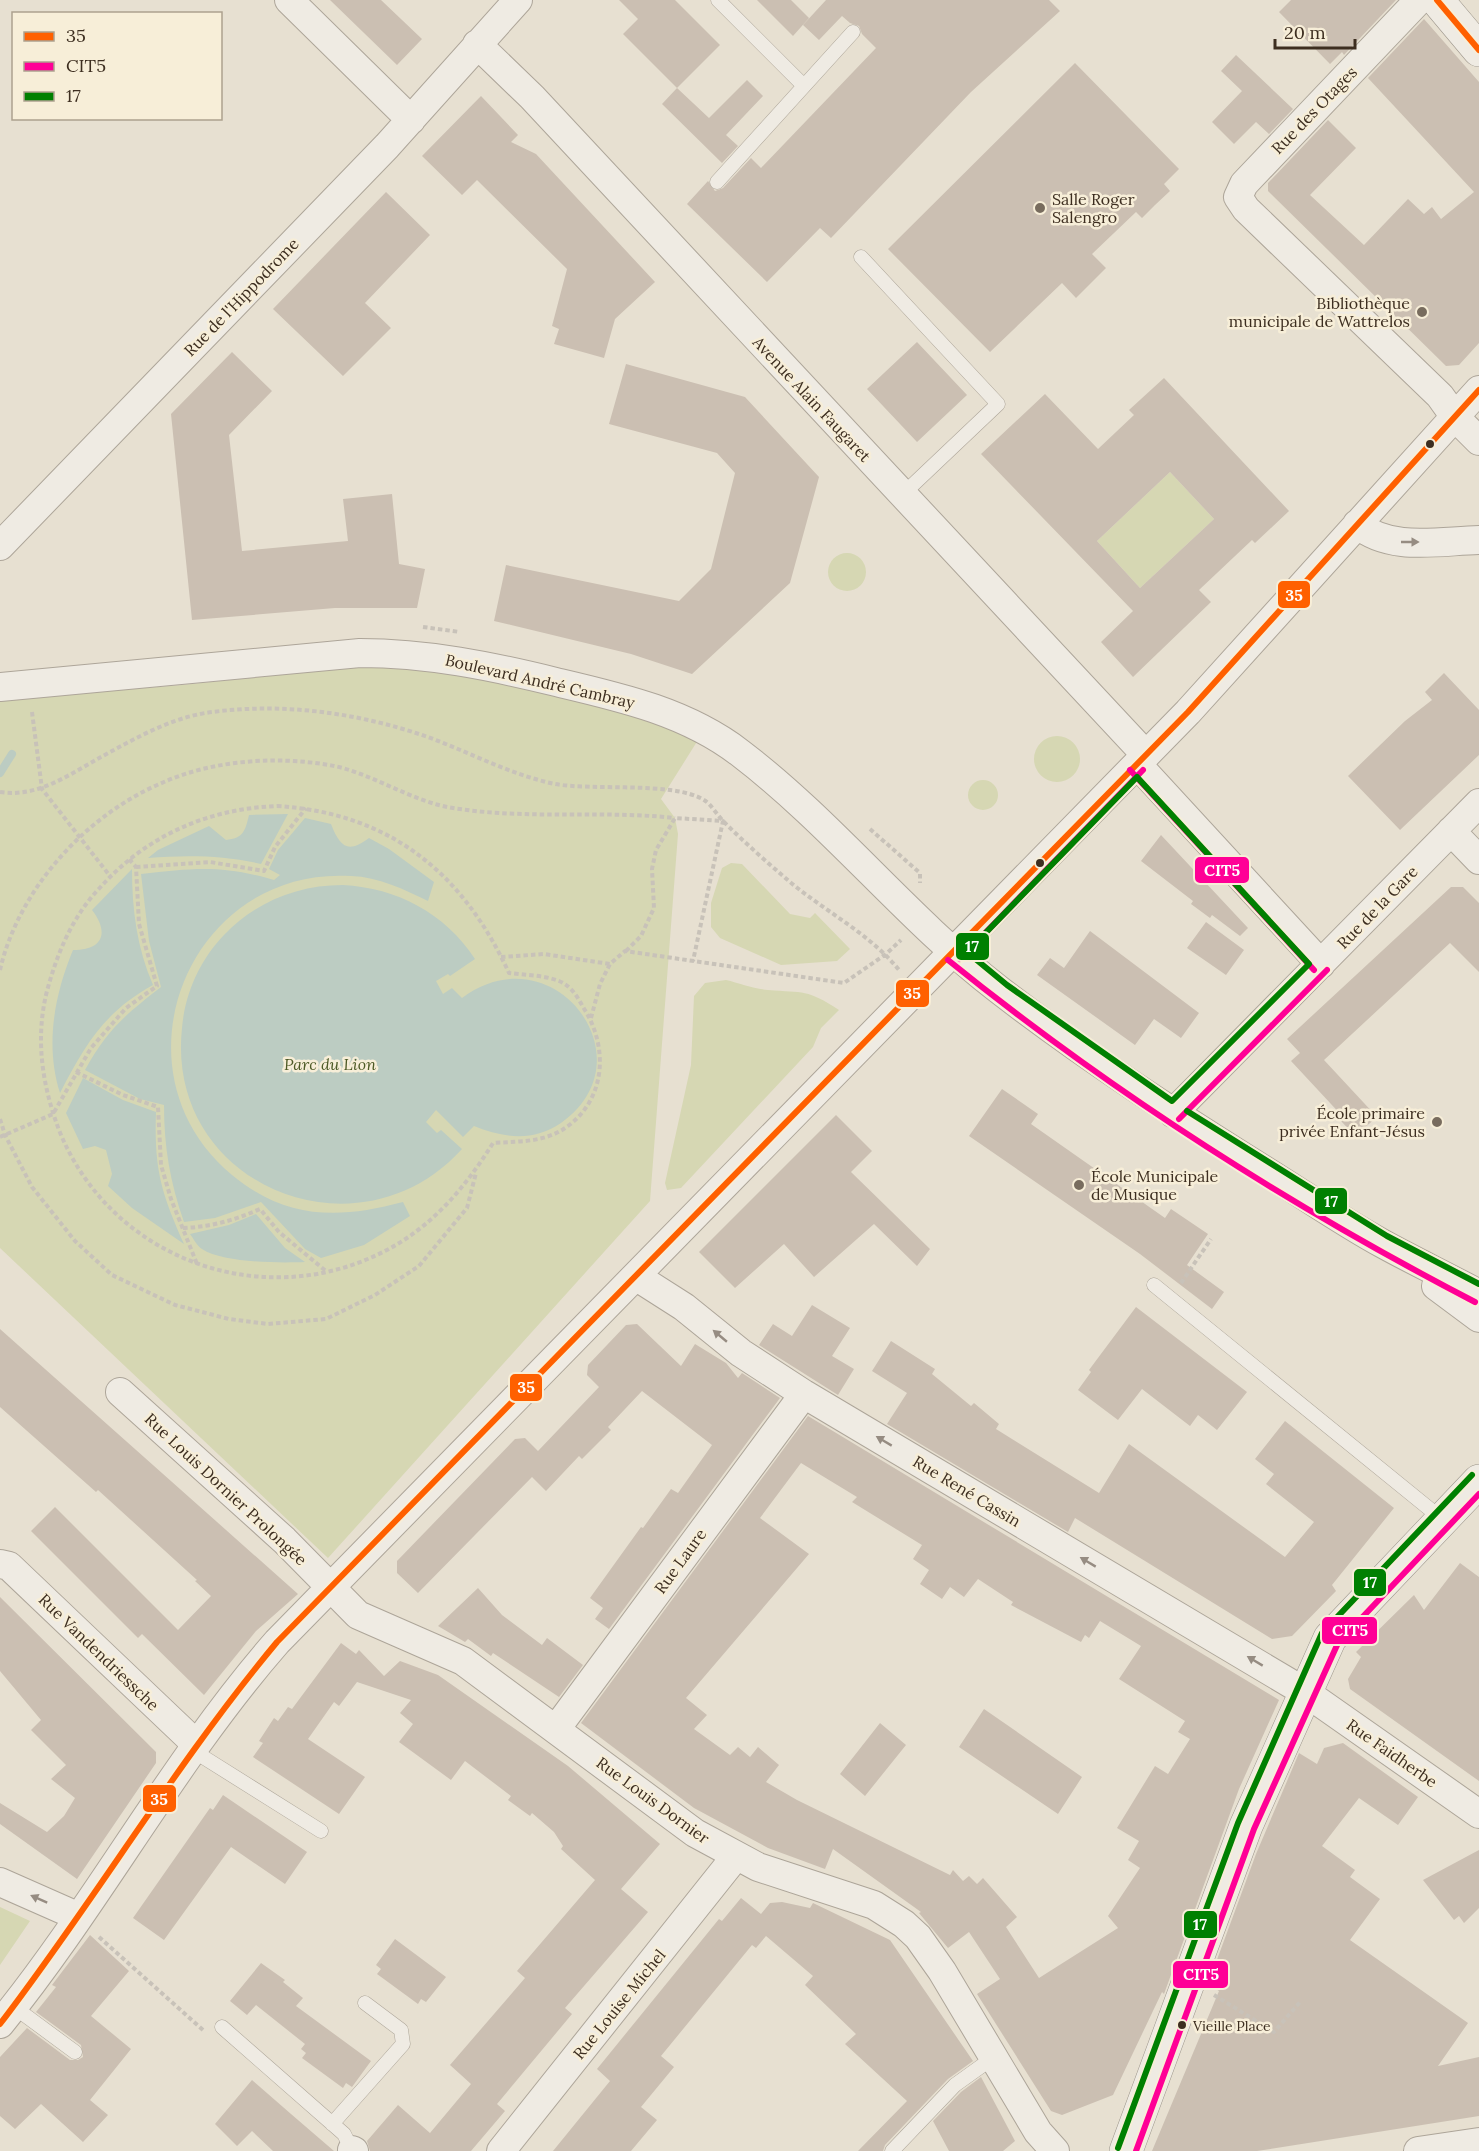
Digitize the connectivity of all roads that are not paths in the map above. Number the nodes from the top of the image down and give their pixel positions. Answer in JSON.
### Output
{"nodes":[{"id":1,"x":289,"y":0,"type":"edge"},
{"id":2,"x":518,"y":0,"type":"edge"},
{"id":3,"x":718,"y":0,"type":"edge"},
{"id":4,"x":1419,"y":0,"type":"edge"},
{"id":5,"x":1437,"y":0,"type":"edge"},
{"id":6,"x":853,"y":32,"type":"dead end"},
{"id":7,"x":477,"y":44,"type":"junction"},
{"id":8,"x":1479,"y":50,"type":"edge"},
{"id":9,"x":803,"y":85,"type":"junction"},
{"id":10,"x":411,"y":120,"type":"junction"},
{"id":11,"x":717,"y":182,"type":"dead end"},
{"id":12,"x":861,"y":257,"type":"dead end"},
{"id":13,"x":1479,"y":390,"type":"edge"},
{"id":14,"x":1455,"y":417,"type":"junction"},
{"id":15,"x":1479,"y":441,"type":"edge"},
{"id":16,"x":901,"y":496,"type":"junction"},
{"id":17,"x":1357,"y":524,"type":"junction"},
{"id":18,"x":1479,"y":540,"type":"edge"},
{"id":19,"x":0,"y":546,"type":"edge"},
{"id":20,"x":0,"y":687,"type":"edge"},
{"id":21,"x":1142,"y":759,"type":"junction"},
{"id":22,"x":1479,"y":803,"type":"edge"},
{"id":23,"x":1451,"y":831,"type":"junction"},
{"id":24,"x":1479,"y":860,"type":"edge"},
{"id":25,"x":954,"y":953,"type":"junction"},
{"id":26,"x":1321,"y":964,"type":"junction"},
{"id":27,"x":1173,"y":1113,"type":"junction"},
{"id":28,"x":1383,"y":1244,"type":"junction"},
{"id":29,"x":637,"y":1277,"type":"junction"},
{"id":30,"x":1154,"y":1286,"type":"dead end"},
{"id":31,"x":1479,"y":1294,"type":"edge"},
{"id":32,"x":1479,"y":1318,"type":"edge"},
{"id":33,"x":120,"y":1392,"type":"dead end"},
{"id":34,"x":804,"y":1394,"type":"junction"},
{"id":35,"x":1479,"y":1481,"type":"edge"},
{"id":36,"x":1442,"y":1519,"type":"junction"},
{"id":37,"x":0,"y":1564,"type":"edge"},
{"id":38,"x":332,"y":1588,"type":"junction"},
{"id":39,"x":1305,"y":1692,"type":"junction"},
{"id":40,"x":556,"y":1729,"type":"junction"},
{"id":41,"x":194,"y":1747,"type":"junction"},
{"id":42,"x":1479,"y":1814,"type":"edge"},
{"id":43,"x":321,"y":1831,"type":"dead end"},
{"id":44,"x":736,"y":1856,"type":"junction"},
{"id":45,"x":0,"y":1882,"type":"edge"},
{"id":46,"x":77,"y":1916,"type":"junction"},
{"id":47,"x":364,"y":2003,"type":"dead end"},
{"id":48,"x":7,"y":2015,"type":"edge"},
{"id":49,"x":222,"y":2027,"type":"dead end"},
{"id":50,"x":75,"y":2052,"type":"dead end"},
{"id":51,"x":994,"y":2057,"type":"junction"},
{"id":52,"x":332,"y":2124,"type":"junction"},
{"id":53,"x":1047,"y":2142,"type":"edge"},
{"id":54,"x":1479,"y":2142,"type":"edge"},
{"id":55,"x":353,"y":2150,"type":"edge"},
{"id":56,"x":501,"y":2151,"type":"edge"},
{"id":57,"x":892,"y":2151,"type":"edge"},
{"id":58,"x":1126,"y":2151,"type":"edge"},
{"id":59,"x":1419,"y":2151,"type":"edge"}],
"edges":[{"from":1,"to":10,"type":"street"},
{"from":2,"to":7,"type":"street","name":"Rue de l'Hippodrome"},
{"from":3,"to":9,"type":"lane"},
{"from":4,"to":14,"type":"street","name":"Rue des Otages"},
{"from":5,"to":8,"type":"street"},
{"from":6,"to":9,"type":"lane"},
{"from":7,"to":10,"type":"street","name":"Rue de l'Hippodrome"},
{"from":7,"to":16,"type":"street","name":"Avenue Alain Faugaret"},
{"from":9,"to":11,"type":"lane"},
{"from":10,"to":19,"type":"street","name":"Rue de l'Hippodrome"},
{"from":12,"to":16,"type":"lane"},
{"from":13,"to":14,"type":"street"},
{"from":14,"to":15,"type":"street"},
{"from":14,"to":17,"type":"street"},
{"from":16,"to":21,"type":"street","name":"Avenue Alain Faugaret"},
{"from":17,"to":18,"type":"street","one_way":true},
{"from":17,"to":21,"type":"street"},
{"from":20,"to":25,"type":"street","name":"Boulevard André Cambray"},
{"from":21,"to":25,"type":"street"},
{"from":21,"to":26,"type":"street","name":"Avenue Alain Faugaret"},
{"from":22,"to":23,"type":"street","name":"Rue de la Gare"},
{"from":23,"to":24,"type":"street"},
{"from":23,"to":26,"type":"street","name":"Rue de la Gare"},
{"from":25,"to":27,"type":"street","name":"Boulevard André Cambray"},
{"from":25,"to":29,"type":"street"},
{"from":26,"to":27,"type":"street","name":"Rue de la Gare"},
{"from":27,"to":28,"type":"street","name":"Boulevard André Cambray"},
{"from":28,"to":31,"type":"street"},
{"from":28,"to":32,"type":"street"},
{"from":34,"to":29,"type":"street","name":"Rue René Cassin","one_way":true},
{"from":29,"to":38,"type":"street"},
{"from":30,"to":36,"type":"lane"},
{"from":33,"to":38,"type":"street","name":"Rue Louis Dornier Prolongée"},
{"from":39,"to":34,"type":"street","name":"Rue René Cassin","one_way":true},
{"from":34,"to":40,"type":"street","name":"Rue Laure"},
{"from":35,"to":36,"type":"street"},
{"from":36,"to":39,"type":"street"},
{"from":37,"to":41,"type":"street","name":"Rue Vandendriessche"},
{"from":38,"to":40,"type":"street","name":"Rue Louis Dornier"},
{"from":38,"to":41,"type":"street"},
{"from":39,"to":42,"type":"street","name":"Rue Faidherbe"},
{"from":39,"to":58,"type":"street"},
{"from":40,"to":44,"type":"street","name":"Rue Louis Dornier"},
{"from":41,"to":43,"type":"lane"},
{"from":41,"to":46,"type":"street"},
{"from":44,"to":51,"type":"street","name":"Rue Louis Dornier"},
{"from":44,"to":56,"type":"street","name":"Rue Louise Michel"},
{"from":46,"to":45,"type":"street","one_way":true},
{"from":46,"to":48,"type":"street"},
{"from":47,"to":52,"type":"lane"},
{"from":48,"to":50,"type":"lane"},
{"from":49,"to":52,"type":"lane"},
{"from":51,"to":53,"type":"street","name":"Rue Louis Dornier"},
{"from":51,"to":57,"type":"lane"},
{"from":52,"to":55,"type":"lane"},
{"from":54,"to":59,"type":"street"}]}
